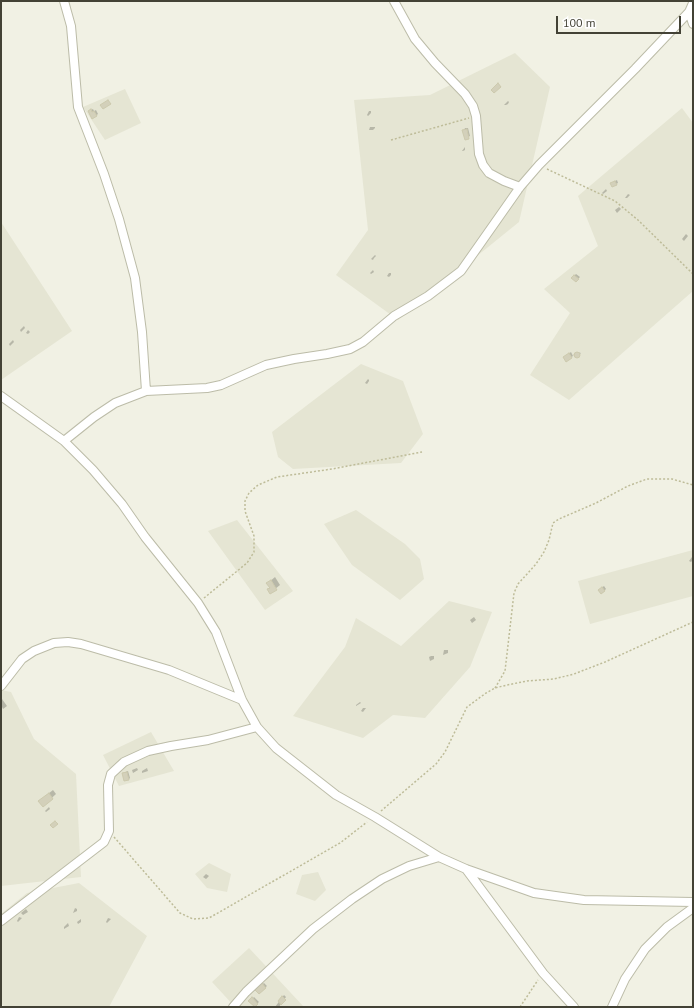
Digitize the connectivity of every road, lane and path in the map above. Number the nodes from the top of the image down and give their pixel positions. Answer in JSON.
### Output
{"nodes":[{"id":1,"x":64,"y":1,"type":"edge"},
{"id":2,"x":394,"y":1,"type":"edge"},
{"id":3,"x":693,"y":4,"type":"edge"},
{"id":4,"x":689,"y":12,"type":"junction"},
{"id":5,"x":693,"y":24,"type":"edge"},
{"id":6,"x":476,"y":116,"type":"junction"},
{"id":7,"x":391,"y":140,"type":"dead end"},
{"id":8,"x":538,"y":165,"type":"junction"},
{"id":9,"x":520,"y":187,"type":"junction"},
{"id":10,"x":693,"y":274,"type":"edge"},
{"id":11,"x":146,"y":391,"type":"junction"},
{"id":12,"x":1,"y":397,"type":"edge"},
{"id":13,"x":64,"y":441,"type":"junction"},
{"id":14,"x":422,"y":452,"type":"dead end"},
{"id":15,"x":693,"y":485,"type":"edge"},
{"id":16,"x":198,"y":603,"type":"junction"},
{"id":17,"x":693,"y":622,"type":"edge"},
{"id":18,"x":1,"y":686,"type":"edge"},
{"id":19,"x":495,"y":688,"type":"junction"},
{"id":20,"x":242,"y":700,"type":"junction"},
{"id":21,"x":257,"y":727,"type":"junction"},
{"id":22,"x":375,"y":817,"type":"junction"},
{"id":23,"x":109,"y":830,"type":"junction"},
{"id":24,"x":438,"y":857,"type":"junction"},
{"id":25,"x":466,"y":869,"type":"junction"},
{"id":26,"x":693,"y":902,"type":"edge"},
{"id":27,"x":693,"y":908,"type":"edge"},
{"id":28,"x":1,"y":921,"type":"edge"},
{"id":29,"x":543,"y":973,"type":"junction"},
{"id":30,"x":233,"y":1007,"type":"edge"},
{"id":31,"x":520,"y":1007,"type":"edge"},
{"id":32,"x":574,"y":1007,"type":"edge"},
{"id":33,"x":612,"y":1007,"type":"edge"}],
"edges":[{"from":1,"to":11,"type":"street"},
{"from":2,"to":6,"type":"street"},
{"from":3,"to":4,"type":"street"},
{"from":4,"to":5,"type":"street"},
{"from":4,"to":8,"type":"street"},
{"from":6,"to":7,"type":"path"},
{"from":6,"to":9,"type":"street"},
{"from":8,"to":9,"type":"street"},
{"from":8,"to":10,"type":"path"},
{"from":9,"to":11,"type":"street"},
{"from":11,"to":13,"type":"street"},
{"from":12,"to":13,"type":"street"},
{"from":13,"to":16,"type":"street"},
{"from":14,"to":16,"type":"path"},
{"from":15,"to":19,"type":"path"},
{"from":16,"to":20,"type":"street"},
{"from":17,"to":19,"type":"path"},
{"from":18,"to":20,"type":"street"},
{"from":19,"to":22,"type":"path"},
{"from":20,"to":21,"type":"street"},
{"from":21,"to":22,"type":"street"},
{"from":21,"to":23,"type":"street"},
{"from":22,"to":23,"type":"path"},
{"from":22,"to":24,"type":"street"},
{"from":23,"to":28,"type":"street"},
{"from":24,"to":25,"type":"street"},
{"from":24,"to":30,"type":"street"},
{"from":25,"to":26,"type":"street"},
{"from":25,"to":29,"type":"street"},
{"from":27,"to":33,"type":"street"},
{"from":29,"to":31,"type":"path"},
{"from":29,"to":32,"type":"street"}]}
